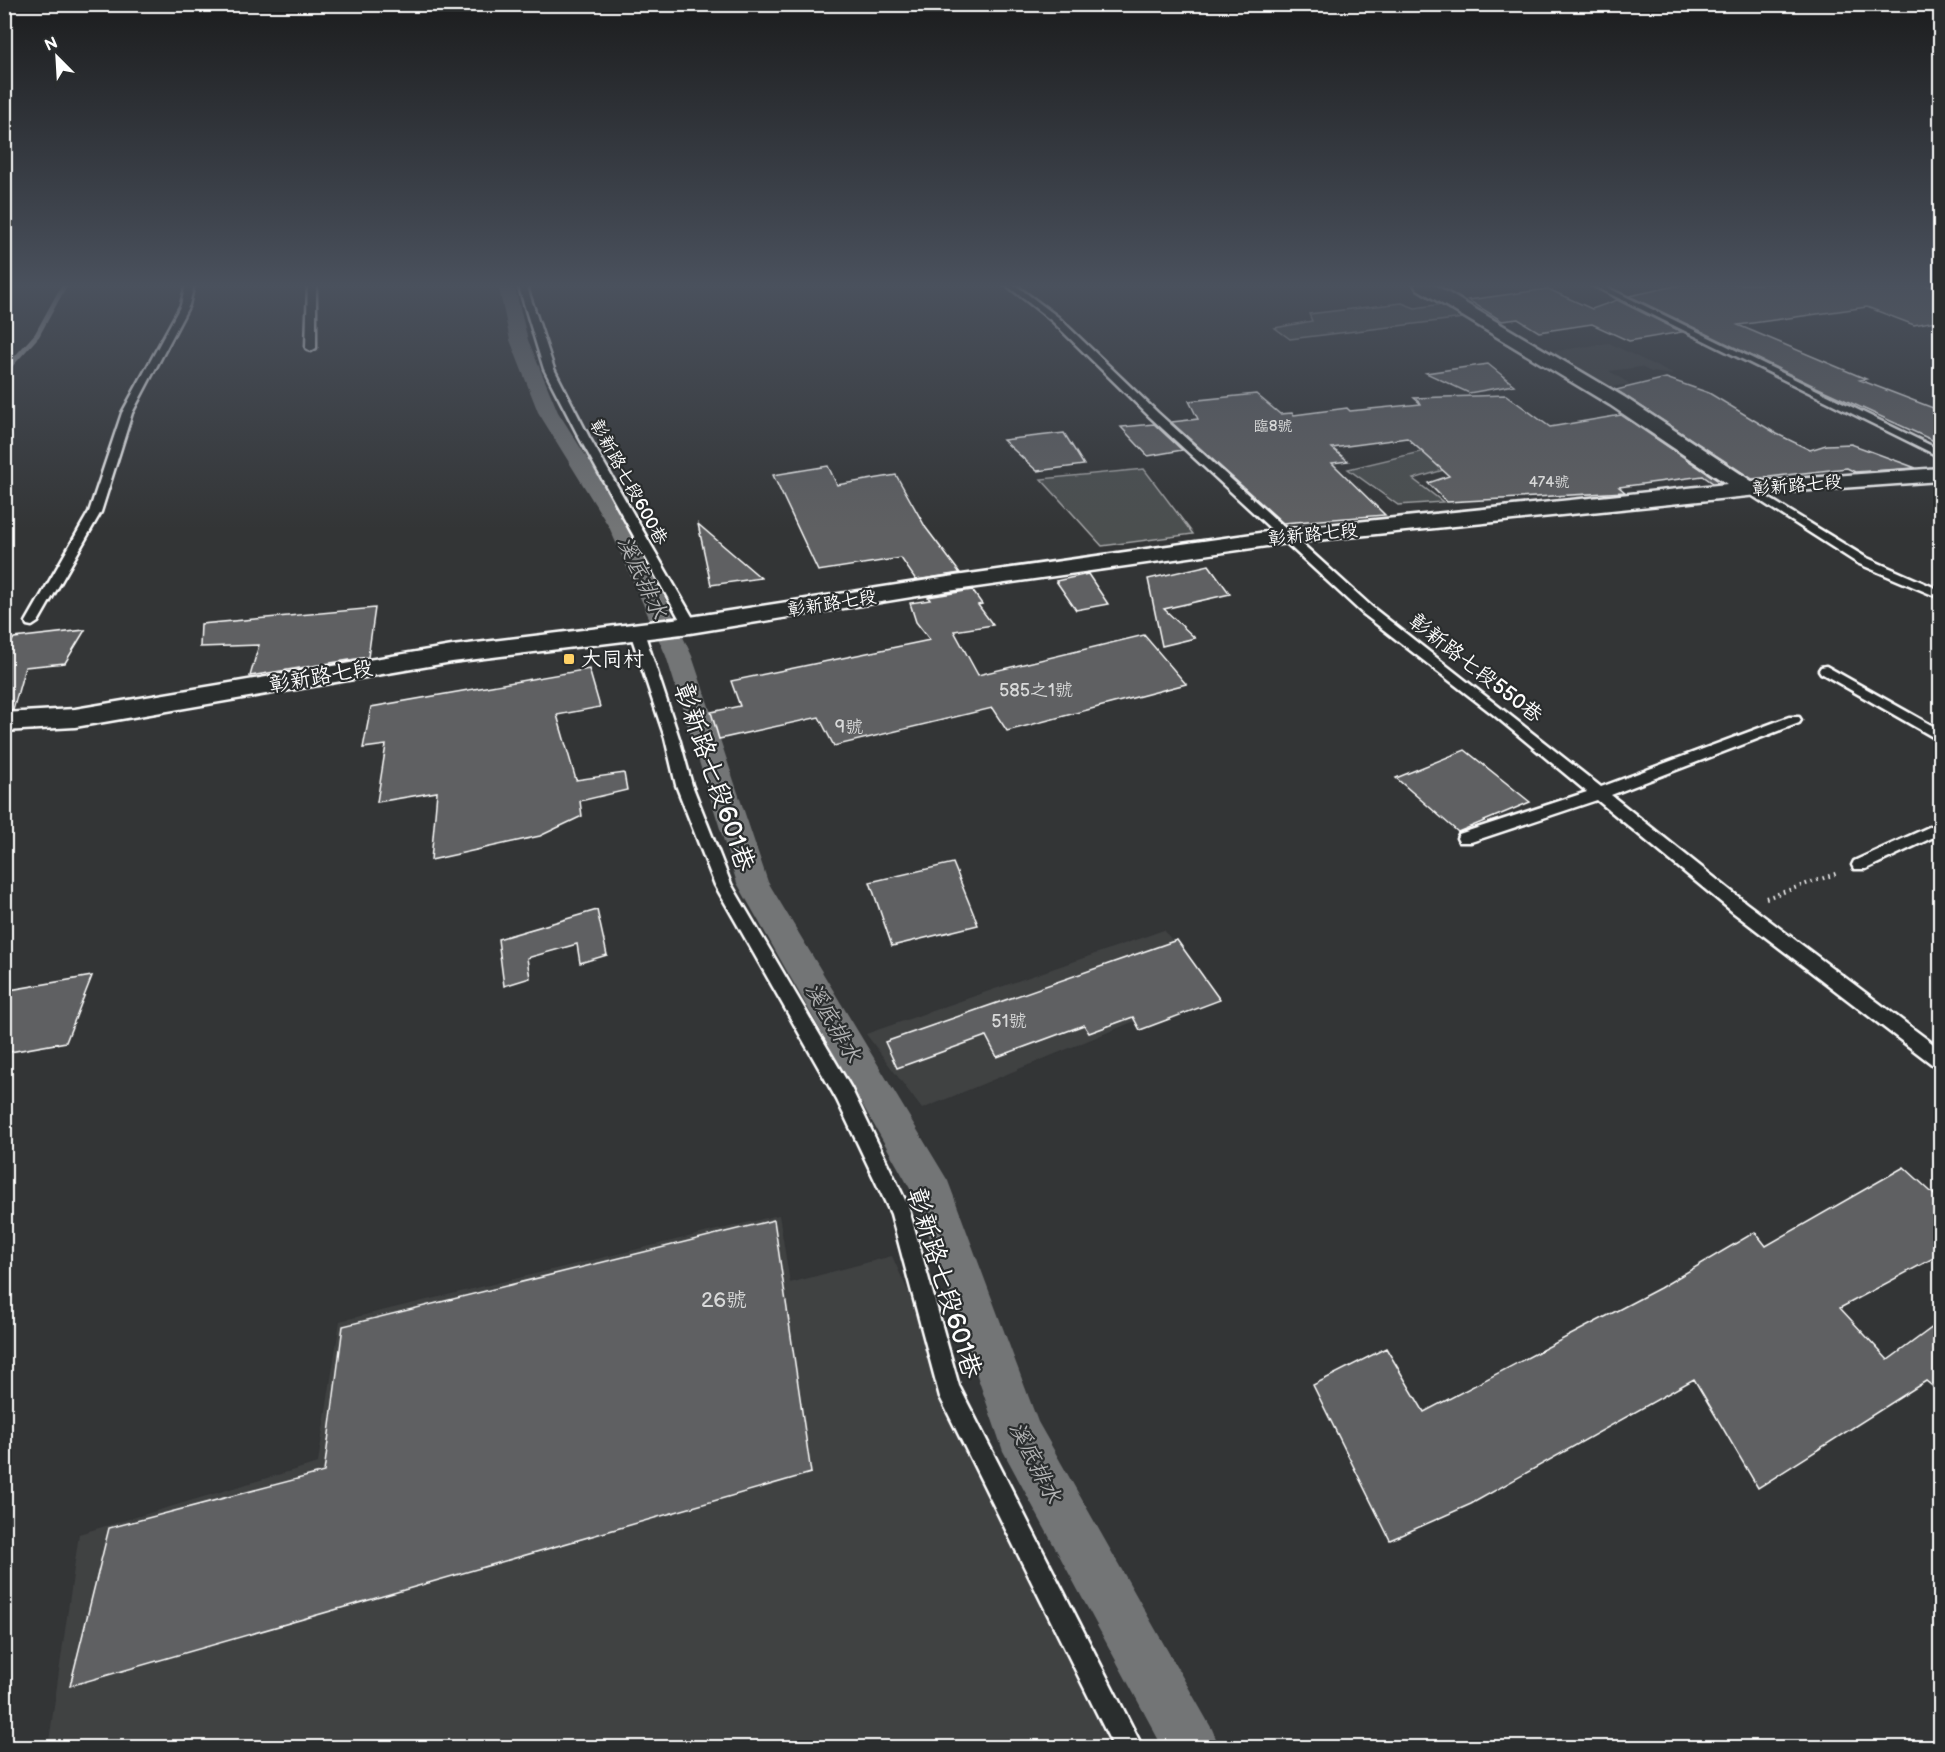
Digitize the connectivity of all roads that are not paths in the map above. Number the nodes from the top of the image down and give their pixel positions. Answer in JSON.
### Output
{"nodes":[{"id":1,"x":152,"y":366,"type":"edge"},
{"id":2,"x":548,"y":366,"type":"edge"},
{"id":3,"x":1103,"y":366,"type":"edge"},
{"id":4,"x":1558,"y":366,"type":"edge"},
{"id":5,"x":1761,"y":366,"type":"edge"},
{"id":6,"x":1941,"y":454,"type":"edge"},
{"id":7,"x":1941,"y":475,"type":"edge"},
{"id":8,"x":1749,"y":489,"type":"junction"},
{"id":9,"x":1288,"y":536,"type":"junction"},
{"id":10,"x":1941,"y":594,"type":"edge"},
{"id":11,"x":32,"y":622,"type":"dead end"},
{"id":12,"x":690,"y":625,"type":"junction"},
{"id":13,"x":637,"y":632,"type":"junction"},
{"id":14,"x":1826,"y":670,"type":"dead end"},
{"id":15,"x":1794,"y":720,"type":"dead end"},
{"id":16,"x":4,"y":722,"type":"edge"},
{"id":17,"x":1941,"y":736,"type":"edge"},
{"id":18,"x":1600,"y":793,"type":"junction"},
{"id":19,"x":1941,"y":828,"type":"edge"},
{"id":20,"x":1465,"y":838,"type":"dead end"},
{"id":21,"x":1860,"y":865,"type":"road end"},
{"id":22,"x":1941,"y":1059,"type":"edge"},
{"id":23,"x":1129,"y":1748,"type":"edge"}],
"edges":[{"from":1,"to":11,"type":"lane"},
{"from":2,"to":12,"type":"lane","name":"彰新路七段600巷"},
{"from":3,"to":9,"type":"lane","name":"彰新路七段550巷"},
{"from":4,"to":8,"type":"street"},
{"from":5,"to":6,"type":"lane"},
{"from":7,"to":8,"type":"street","name":"彰新路七段"},
{"from":8,"to":9,"type":"street","name":"彰新路七段"},
{"from":8,"to":10,"type":"lane"},
{"from":9,"to":12,"type":"street","name":"彰新路七段"},
{"from":9,"to":18,"type":"lane","name":"彰新路七段550巷"},
{"from":12,"to":13,"type":"street","name":"彰新路七段"},
{"from":13,"to":16,"type":"street","name":"彰新路七段"},
{"from":13,"to":23,"type":"lane","name":"彰新路七段601巷"},
{"from":14,"to":17,"type":"lane"},
{"from":15,"to":18,"type":"lane"},
{"from":18,"to":20,"type":"lane"},
{"from":18,"to":22,"type":"lane","name":"彰新路七段550巷"},
{"from":19,"to":21,"type":"lane"}]}
